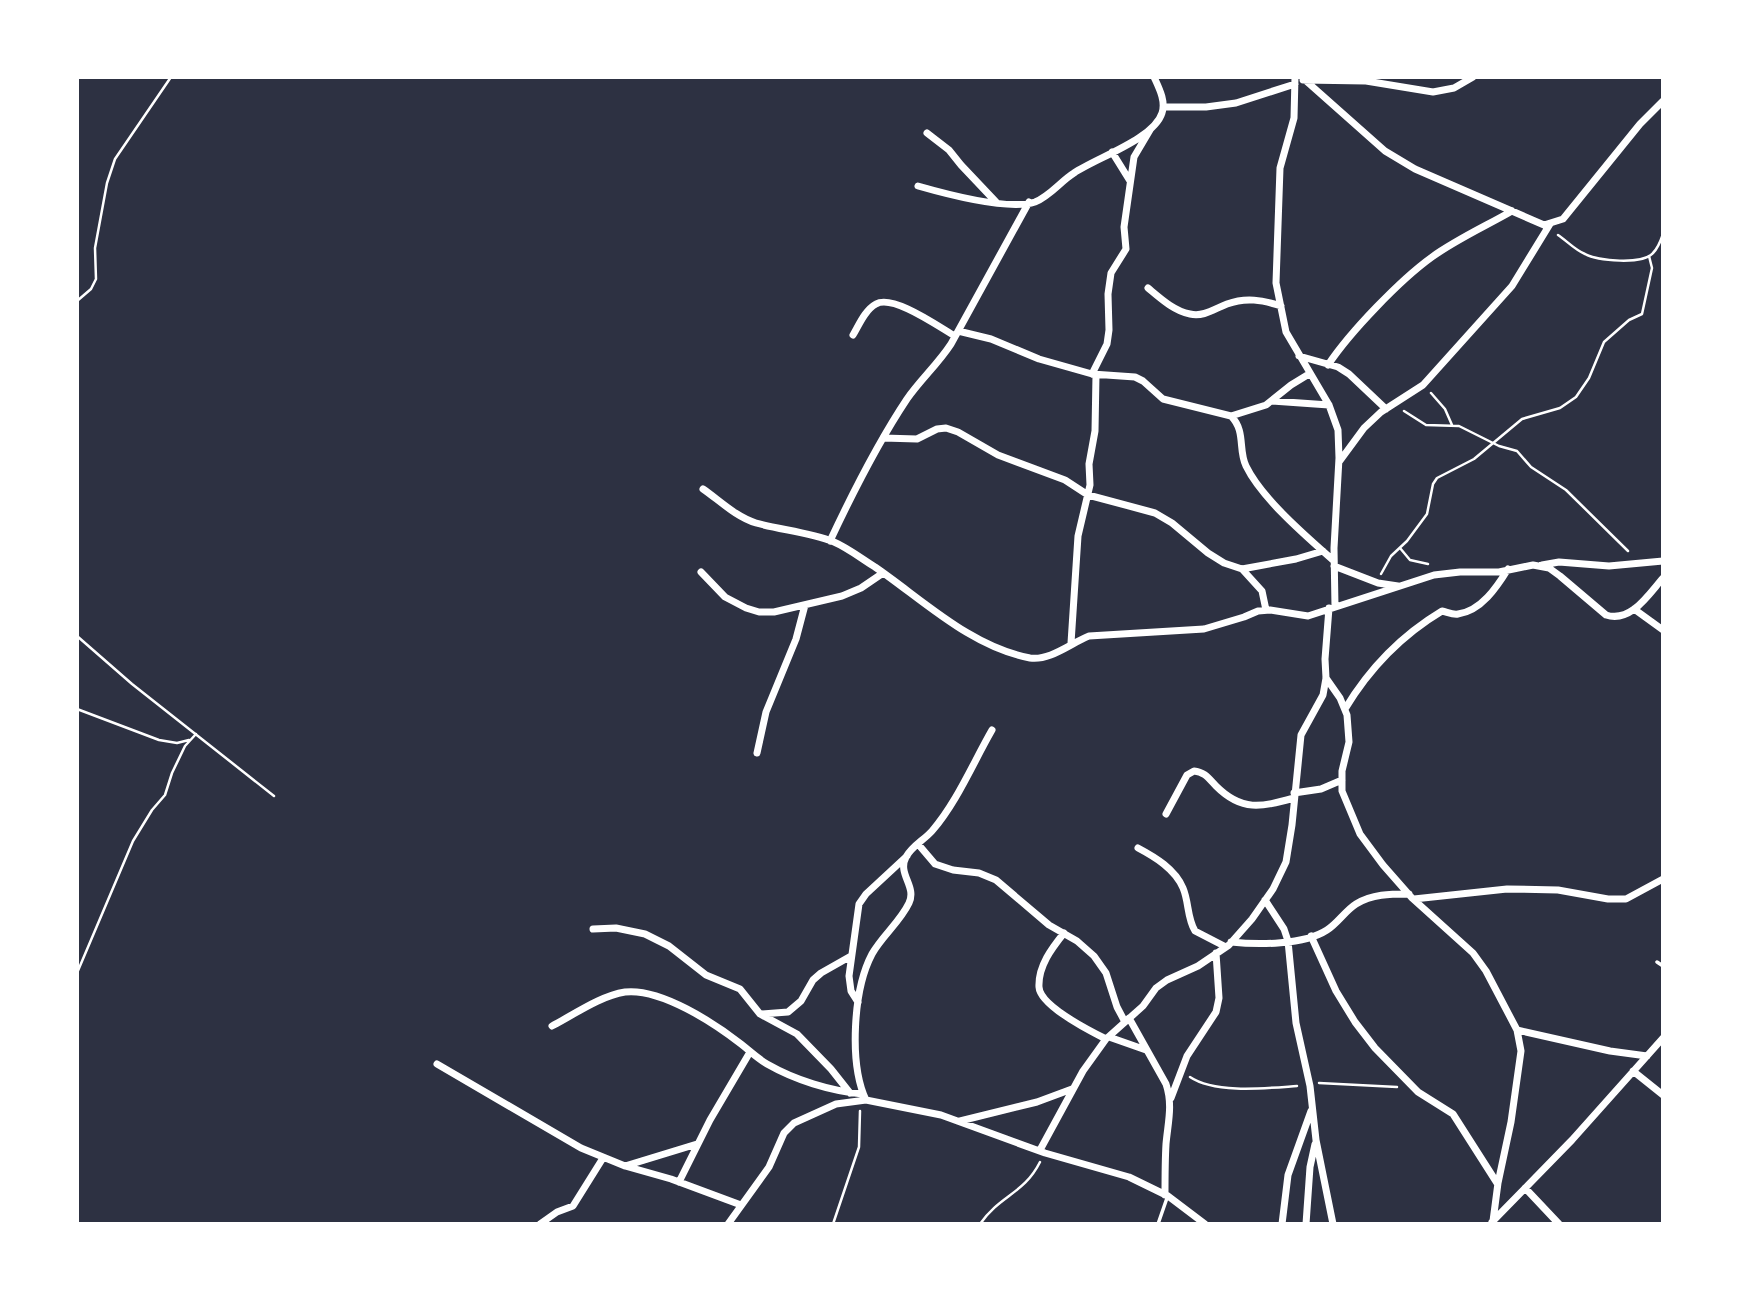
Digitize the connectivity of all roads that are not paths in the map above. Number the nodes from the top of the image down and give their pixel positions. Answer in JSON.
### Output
{"nodes":[{"id":1,"x":1154,"y":77,"type":"edge"},
{"id":2,"x":1472,"y":77,"type":"edge"},
{"id":3,"x":1295,"y":80,"type":"edge"},
{"id":4,"x":1305,"y":80,"type":"junction"},
{"id":5,"x":1663,"y":101,"type":"edge"},
{"id":6,"x":1164,"y":107,"type":"junction"},
{"id":7,"x":1152,"y":127,"type":"junction"},
{"id":8,"x":927,"y":133,"type":"dead end"},
{"id":9,"x":1112,"y":152,"type":"junction"},
{"id":10,"x":1130,"y":182,"type":"junction"},
{"id":11,"x":918,"y":187,"type":"dead end"},
{"id":12,"x":997,"y":202,"type":"junction"},
{"id":13,"x":1029,"y":202,"type":"junction"},
{"id":14,"x":1512,"y":211,"type":"junction"},
{"id":15,"x":1548,"y":228,"type":"junction"},
{"id":16,"x":1148,"y":288,"type":"dead end"},
{"id":17,"x":1281,"y":306,"type":"junction"},
{"id":18,"x":957,"y":334,"type":"junction"},
{"id":19,"x":853,"y":335,"type":"dead end"},
{"id":20,"x":1299,"y":356,"type":"junction"},
{"id":21,"x":1328,"y":365,"type":"junction"},
{"id":22,"x":1094,"y":374,"type":"junction"},
{"id":23,"x":1309,"y":374,"type":"junction"},
{"id":24,"x":1271,"y":401,"type":"junction"},
{"id":25,"x":1329,"y":405,"type":"junction"},
{"id":26,"x":1389,"y":407,"type":"junction"},
{"id":27,"x":1231,"y":416,"type":"junction"},
{"id":28,"x":883,"y":438,"type":"junction"},
{"id":29,"x":1339,"y":463,"type":"junction"},
{"id":30,"x":703,"y":489,"type":"dead end"},
{"id":31,"x":1088,"y":495,"type":"junction"},
{"id":32,"x":830,"y":541,"type":"junction"},
{"id":33,"x":1323,"y":551,"type":"junction"},
{"id":34,"x":1663,"y":561,"type":"edge"},
{"id":35,"x":1334,"y":564,"type":"junction"},
{"id":36,"x":1535,"y":566,"type":"junction"},
{"id":37,"x":1242,"y":569,"type":"junction"},
{"id":38,"x":1508,"y":569,"type":"junction"},
{"id":39,"x":701,"y":572,"type":"dead end"},
{"id":40,"x":883,"y":573,"type":"junction"},
{"id":41,"x":1663,"y":578,"type":"edge"},
{"id":42,"x":1399,"y":586,"type":"junction"},
{"id":43,"x":805,"y":605,"type":"junction"},
{"id":44,"x":1332,"y":608,"type":"junction"},
{"id":45,"x":1634,"y":609,"type":"junction"},
{"id":46,"x":1266,"y":610,"type":"junction"},
{"id":47,"x":1663,"y":618,"type":"edge"},
{"id":48,"x":1659,"y":627,"type":"edge"},
{"id":49,"x":1071,"y":643,"type":"junction"},
{"id":50,"x":1326,"y":678,"type":"junction"},
{"id":51,"x":1345,"y":709,"type":"junction"},
{"id":52,"x":992,"y":730,"type":"dead end"},
{"id":53,"x":757,"y":753,"type":"dead end"},
{"id":54,"x":1342,"y":780,"type":"junction"},
{"id":55,"x":1294,"y":796,"type":"junction"},
{"id":56,"x":1166,"y":814,"type":"dead end"},
{"id":57,"x":918,"y":844,"type":"junction"},
{"id":58,"x":1138,"y":848,"type":"dead end"},
{"id":59,"x":908,"y":855,"type":"junction"},
{"id":60,"x":1663,"y":879,"type":"edge"},
{"id":61,"x":1411,"y":896,"type":"junction"},
{"id":62,"x":1265,"y":900,"type":"junction"},
{"id":63,"x":593,"y":929,"type":"dead end"},
{"id":64,"x":1064,"y":933,"type":"junction"},
{"id":65,"x":1311,"y":936,"type":"junction"},
{"id":66,"x":1288,"y":941,"type":"junction"},
{"id":67,"x":1228,"y":944,"type":"junction"},
{"id":68,"x":1216,"y":953,"type":"junction"},
{"id":69,"x":851,"y":956,"type":"junction"},
{"id":70,"x":1657,"y":962,"type":"dead end"},
{"id":71,"x":1663,"y":966,"type":"edge"},
{"id":72,"x":859,"y":1004,"type":"junction"},
{"id":73,"x":760,"y":1014,"type":"junction"},
{"id":74,"x":1127,"y":1020,"type":"junction"},
{"id":75,"x":552,"y":1026,"type":"dead end"},
{"id":76,"x":1517,"y":1030,"type":"junction"},
{"id":77,"x":1107,"y":1038,"type":"junction"},
{"id":78,"x":1663,"y":1038,"type":"edge"},
{"id":79,"x":1146,"y":1050,"type":"junction"},
{"id":80,"x":750,"y":1052,"type":"junction"},
{"id":81,"x":1647,"y":1056,"type":"junction"},
{"id":82,"x":437,"y":1064,"type":"dead end"},
{"id":83,"x":1633,"y":1071,"type":"junction"},
{"id":84,"x":1072,"y":1089,"type":"junction"},
{"id":85,"x":850,"y":1093,"type":"junction"},
{"id":86,"x":1663,"y":1096,"type":"edge"},
{"id":87,"x":863,"y":1098,"type":"junction"},
{"id":88,"x":1170,"y":1099,"type":"junction"},
{"id":89,"x":1312,"y":1107,"type":"junction"},
{"id":90,"x":959,"y":1121,"type":"junction"},
{"id":91,"x":1316,"y":1140,"type":"junction"},
{"id":92,"x":697,"y":1144,"type":"junction"},
{"id":93,"x":1043,"y":1152,"type":"junction"},
{"id":94,"x":603,"y":1158,"type":"junction"},
{"id":95,"x":625,"y":1166,"type":"junction"},
{"id":96,"x":680,"y":1182,"type":"junction"},
{"id":97,"x":1498,"y":1183,"type":"junction"},
{"id":98,"x":1525,"y":1188,"type":"junction"},
{"id":99,"x":1166,"y":1195,"type":"junction"},
{"id":100,"x":741,"y":1205,"type":"junction"},
{"id":101,"x":1492,"y":1223,"type":"edge"},
{"id":102,"x":540,"y":1224,"type":"edge"},
{"id":103,"x":728,"y":1224,"type":"edge"},
{"id":104,"x":1158,"y":1224,"type":"edge"},
{"id":105,"x":1205,"y":1224,"type":"edge"},
{"id":106,"x":1282,"y":1224,"type":"edge"},
{"id":107,"x":1306,"y":1224,"type":"edge"},
{"id":108,"x":1333,"y":1224,"type":"edge"},
{"id":109,"x":1559,"y":1224,"type":"edge"}],
"edges":[{"from":1,"to":6,"type":"street"},
{"from":2,"to":4,"type":"street"},
{"from":3,"to":4,"type":"street"},
{"from":3,"to":6,"type":"street"},
{"from":3,"to":17,"type":"street"},
{"from":4,"to":14,"type":"street"},
{"from":5,"to":15,"type":"street"},
{"from":6,"to":7,"type":"street"},
{"from":7,"to":9,"type":"street"},
{"from":7,"to":10,"type":"street"},
{"from":8,"to":12,"type":"street"},
{"from":9,"to":10,"type":"street"},
{"from":9,"to":13,"type":"street"},
{"from":10,"to":22,"type":"street"},
{"from":11,"to":12,"type":"street"},
{"from":12,"to":13,"type":"street"},
{"from":13,"to":18,"type":"street"},
{"from":14,"to":15,"type":"street"},
{"from":14,"to":21,"type":"street"},
{"from":15,"to":26,"type":"street"},
{"from":16,"to":17,"type":"street"},
{"from":17,"to":20,"type":"street"},
{"from":18,"to":19,"type":"street"},
{"from":18,"to":22,"type":"street"},
{"from":18,"to":28,"type":"street"},
{"from":20,"to":21,"type":"street"},
{"from":20,"to":23,"type":"street"},
{"from":21,"to":26,"type":"street"},
{"from":22,"to":27,"type":"street"},
{"from":22,"to":31,"type":"street"},
{"from":23,"to":24,"type":"street"},
{"from":23,"to":25,"type":"street"},
{"from":24,"to":25,"type":"street"},
{"from":24,"to":27,"type":"street"},
{"from":25,"to":29,"type":"street"},
{"from":26,"to":29,"type":"street"},
{"from":27,"to":33,"type":"street"},
{"from":28,"to":31,"type":"street"},
{"from":28,"to":32,"type":"street"},
{"from":29,"to":35,"type":"street"},
{"from":30,"to":32,"type":"street"},
{"from":31,"to":37,"type":"street"},
{"from":31,"to":49,"type":"street"},
{"from":32,"to":40,"type":"street"},
{"from":33,"to":35,"type":"street"},
{"from":33,"to":37,"type":"street"},
{"from":34,"to":36,"type":"street"},
{"from":35,"to":42,"type":"street"},
{"from":35,"to":44,"type":"street"},
{"from":36,"to":38,"type":"street"},
{"from":36,"to":45,"type":"street"},
{"from":37,"to":46,"type":"street"},
{"from":38,"to":42,"type":"street"},
{"from":38,"to":51,"type":"street"},
{"from":39,"to":43,"type":"street"},
{"from":40,"to":43,"type":"street"},
{"from":40,"to":49,"type":"street"},
{"from":41,"to":45,"type":"street"},
{"from":42,"to":44,"type":"street"},
{"from":43,"to":53,"type":"street"},
{"from":44,"to":46,"type":"street"},
{"from":44,"to":50,"type":"street"},
{"from":45,"to":48,"type":"street"},
{"from":46,"to":49,"type":"street"},
{"from":47,"to":48,"type":"street"},
{"from":50,"to":51,"type":"street"},
{"from":50,"to":55,"type":"street"},
{"from":51,"to":54,"type":"street"},
{"from":52,"to":57,"type":"street"},
{"from":54,"to":55,"type":"street"},
{"from":54,"to":61,"type":"street"},
{"from":55,"to":56,"type":"street"},
{"from":55,"to":62,"type":"street"},
{"from":57,"to":59,"type":"street"},
{"from":57,"to":64,"type":"street"},
{"from":58,"to":67,"type":"street"},
{"from":59,"to":69,"type":"street"},
{"from":59,"to":72,"type":"street"},
{"from":60,"to":61,"type":"street"},
{"from":61,"to":65,"type":"street"},
{"from":61,"to":76,"type":"street"},
{"from":62,"to":66,"type":"street"},
{"from":62,"to":67,"type":"street"},
{"from":63,"to":73,"type":"street"},
{"from":64,"to":74,"type":"street"},
{"from":64,"to":77,"type":"street"},
{"from":65,"to":66,"type":"street"},
{"from":65,"to":97,"type":"street"},
{"from":66,"to":67,"type":"street"},
{"from":66,"to":89,"type":"street"},
{"from":67,"to":68,"type":"street"},
{"from":68,"to":74,"type":"street"},
{"from":68,"to":88,"type":"street"},
{"from":69,"to":72,"type":"street"},
{"from":69,"to":73,"type":"street"},
{"from":70,"to":71,"type":"lane"},
{"from":72,"to":87,"type":"street"},
{"from":73,"to":85,"type":"street"},
{"from":74,"to":77,"type":"street"},
{"from":74,"to":79,"type":"street"},
{"from":75,"to":80,"type":"street"},
{"from":76,"to":81,"type":"street"},
{"from":76,"to":97,"type":"street"},
{"from":77,"to":79,"type":"street"},
{"from":77,"to":84,"type":"street"},
{"from":78,"to":81,"type":"street"},
{"from":79,"to":88,"type":"street"},
{"from":80,"to":85,"type":"street"},
{"from":80,"to":92,"type":"street"},
{"from":81,"to":83,"type":"street"},
{"from":82,"to":94,"type":"street"},
{"from":83,"to":86,"type":"street"},
{"from":83,"to":98,"type":"street"},
{"from":84,"to":90,"type":"street"},
{"from":84,"to":93,"type":"street"},
{"from":85,"to":87,"type":"street"},
{"from":87,"to":90,"type":"street"},
{"from":87,"to":100,"type":"street"},
{"from":88,"to":99,"type":"street"},
{"from":89,"to":91,"type":"street"},
{"from":89,"to":106,"type":"street"},
{"from":90,"to":93,"type":"street"},
{"from":91,"to":107,"type":"street"},
{"from":91,"to":108,"type":"street"},
{"from":92,"to":95,"type":"street"},
{"from":92,"to":96,"type":"street"},
{"from":93,"to":99,"type":"street"},
{"from":94,"to":95,"type":"street"},
{"from":94,"to":102,"type":"street"},
{"from":95,"to":96,"type":"street"},
{"from":96,"to":100,"type":"street"},
{"from":97,"to":101,"type":"street"},
{"from":98,"to":101,"type":"street"},
{"from":98,"to":109,"type":"street"},
{"from":99,"to":104,"type":"lane"},
{"from":99,"to":105,"type":"street"},
{"from":100,"to":103,"type":"street"}]}
